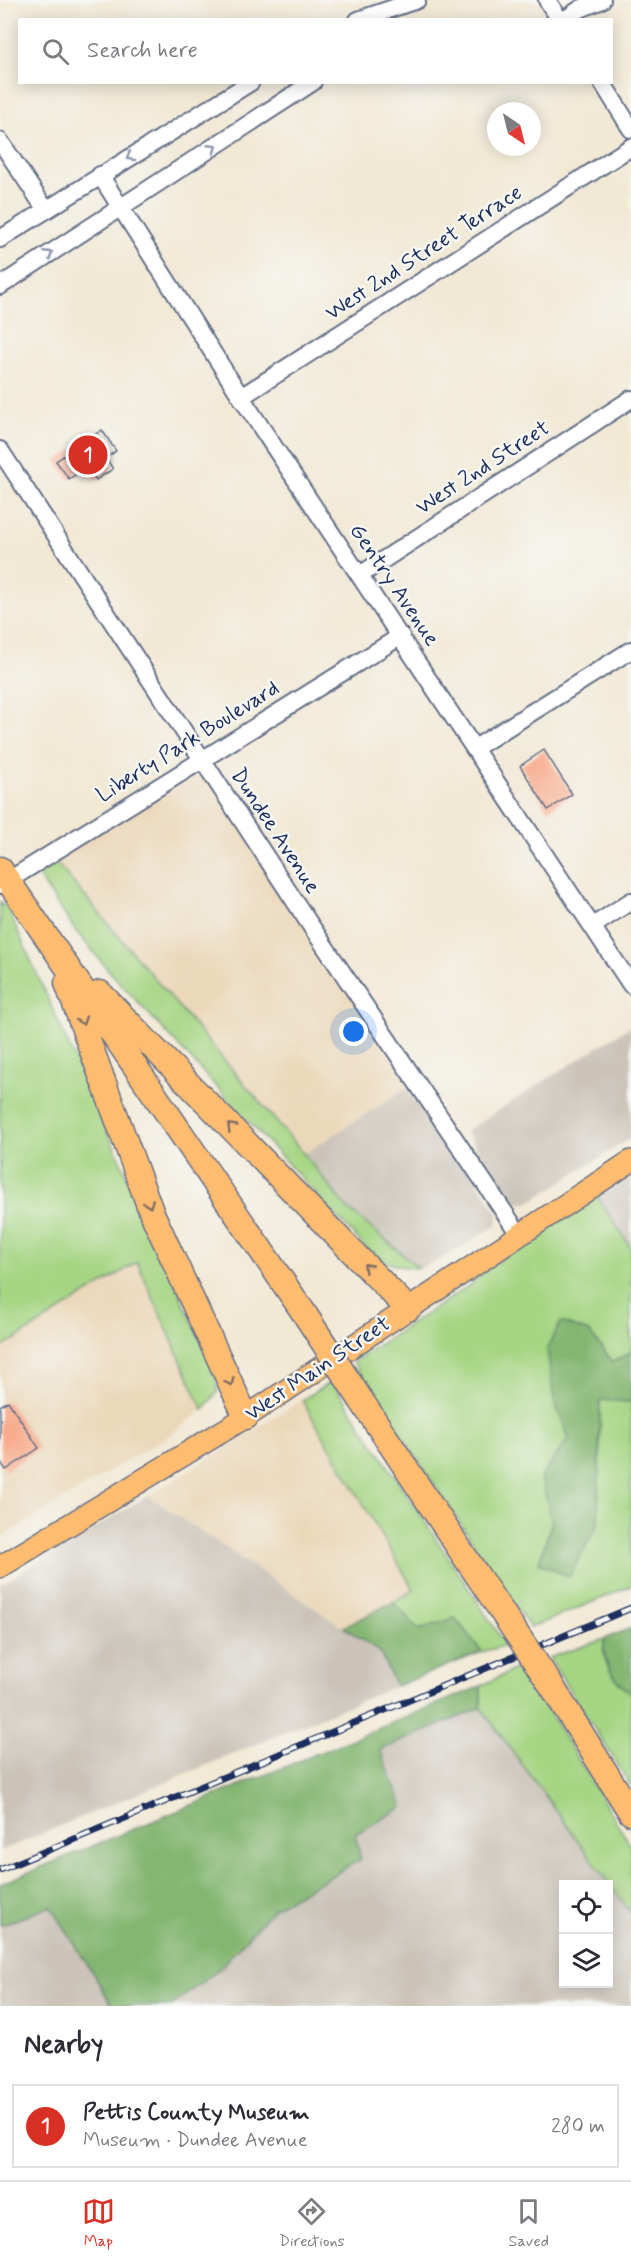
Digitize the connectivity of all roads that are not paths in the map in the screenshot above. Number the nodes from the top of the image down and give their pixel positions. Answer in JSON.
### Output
{"nodes":[{"id":1,"x":418,"y":0,"type":"edge"},
{"id":2,"x":547,"y":0,"type":"edge"},
{"id":3,"x":602,"y":0,"type":"edge"},
{"id":4,"x":364,"y":18,"type":"edge"},
{"id":5,"x":399,"y":18,"type":"edge"},
{"id":6,"x":560,"y":18,"type":"edge"},
{"id":7,"x":565,"y":18,"type":"edge"},
{"id":8,"x":248,"y":84,"type":"edge"},
{"id":9,"x":310,"y":84,"type":"edge"},
{"id":10,"x":603,"y":84,"type":"edge"},
{"id":11,"x":631,"y":129,"type":"edge"},
{"id":12,"x":0,"y":141,"type":"edge"},
{"id":13,"x":631,"y":147,"type":"edge"},
{"id":14,"x":100,"y":175,"type":"junction"},
{"id":15,"x":121,"y":208,"type":"junction"},
{"id":16,"x":46,"y":210,"type":"junction"},
{"id":17,"x":0,"y":239,"type":"edge"},
{"id":18,"x":0,"y":286,"type":"edge"},
{"id":19,"x":241,"y":397,"type":"junction"},
{"id":20,"x":631,"y":399,"type":"edge"},
{"id":21,"x":0,"y":450,"type":"edge"},
{"id":22,"x":360,"y":575,"type":"junction"},
{"id":23,"x":401,"y":636,"type":"junction"},
{"id":24,"x":631,"y":650,"type":"edge"},
{"id":25,"x":475,"y":748,"type":"junction"},
{"id":26,"x":201,"y":760,"type":"junction"},
{"id":27,"x":3,"y":879,"type":"edge"},
{"id":28,"x":631,"y":901,"type":"edge"},
{"id":29,"x":593,"y":926,"type":"junction"},
{"id":30,"x":54,"y":947,"type":"junction"},
{"id":31,"x":631,"y":985,"type":"edge"},
{"id":32,"x":631,"y":1161,"type":"edge"},
{"id":33,"x":519,"y":1234,"type":"junction"},
{"id":34,"x":408,"y":1309,"type":"junction"},
{"id":35,"x":246,"y":1417,"type":"junction"},
{"id":36,"x":0,"y":1568,"type":"edge"},
{"id":37,"x":631,"y":1813,"type":"edge"}],
"edges":[{"from":1,"to":4,"type":"street"},
{"from":1,"to":5,"type":"street"},
{"from":2,"to":6,"type":"street"},
{"from":3,"to":7,"type":"street"},
{"from":8,"to":14,"type":"street","one_way":true},
{"from":15,"to":9,"type":"street","one_way":true},
{"from":10,"to":11,"type":"street"},
{"from":12,"to":16,"type":"street"},
{"from":13,"to":19,"type":"street","name":"West 2nd Street Terrace"},
{"from":14,"to":15,"type":"street","name":"Gentry Avenue"},
{"from":14,"to":16,"type":"street"},
{"from":18,"to":15,"type":"street","one_way":true},
{"from":15,"to":19,"type":"street","name":"Gentry Avenue"},
{"from":16,"to":17,"type":"street"},
{"from":19,"to":22,"type":"street","name":"Gentry Avenue"},
{"from":20,"to":22,"type":"street","name":"West 2nd Street"},
{"from":21,"to":26,"type":"street","name":"Dundee Avenue"},
{"from":22,"to":23,"type":"street","name":"Gentry Avenue"},
{"from":23,"to":25,"type":"street","name":"Gentry Avenue"},
{"from":23,"to":26,"type":"street","name":"Liberty Park Boulevard"},
{"from":24,"to":25,"type":"street"},
{"from":25,"to":29,"type":"street","name":"Gentry Avenue"},
{"from":26,"to":27,"type":"street","name":"Liberty Park Boulevard"},
{"from":26,"to":33,"type":"street","name":"Dundee Avenue"},
{"from":27,"to":30,"type":"highway"},
{"from":28,"to":29,"type":"street"},
{"from":29,"to":31,"type":"street","name":"Gentry Avenue"},
{"from":34,"to":30,"type":"highway","one_way":true},
{"from":30,"to":35,"type":"highway","one_way":true},
{"from":30,"to":37,"type":"highway","bridge":true},
{"from":32,"to":33,"type":"main road","name":"West Main Street"},
{"from":33,"to":34,"type":"main road","name":"West Main Street"},
{"from":34,"to":35,"type":"main road","name":"West Main Street"},
{"from":35,"to":36,"type":"main road","name":"West Main Street"}]}
